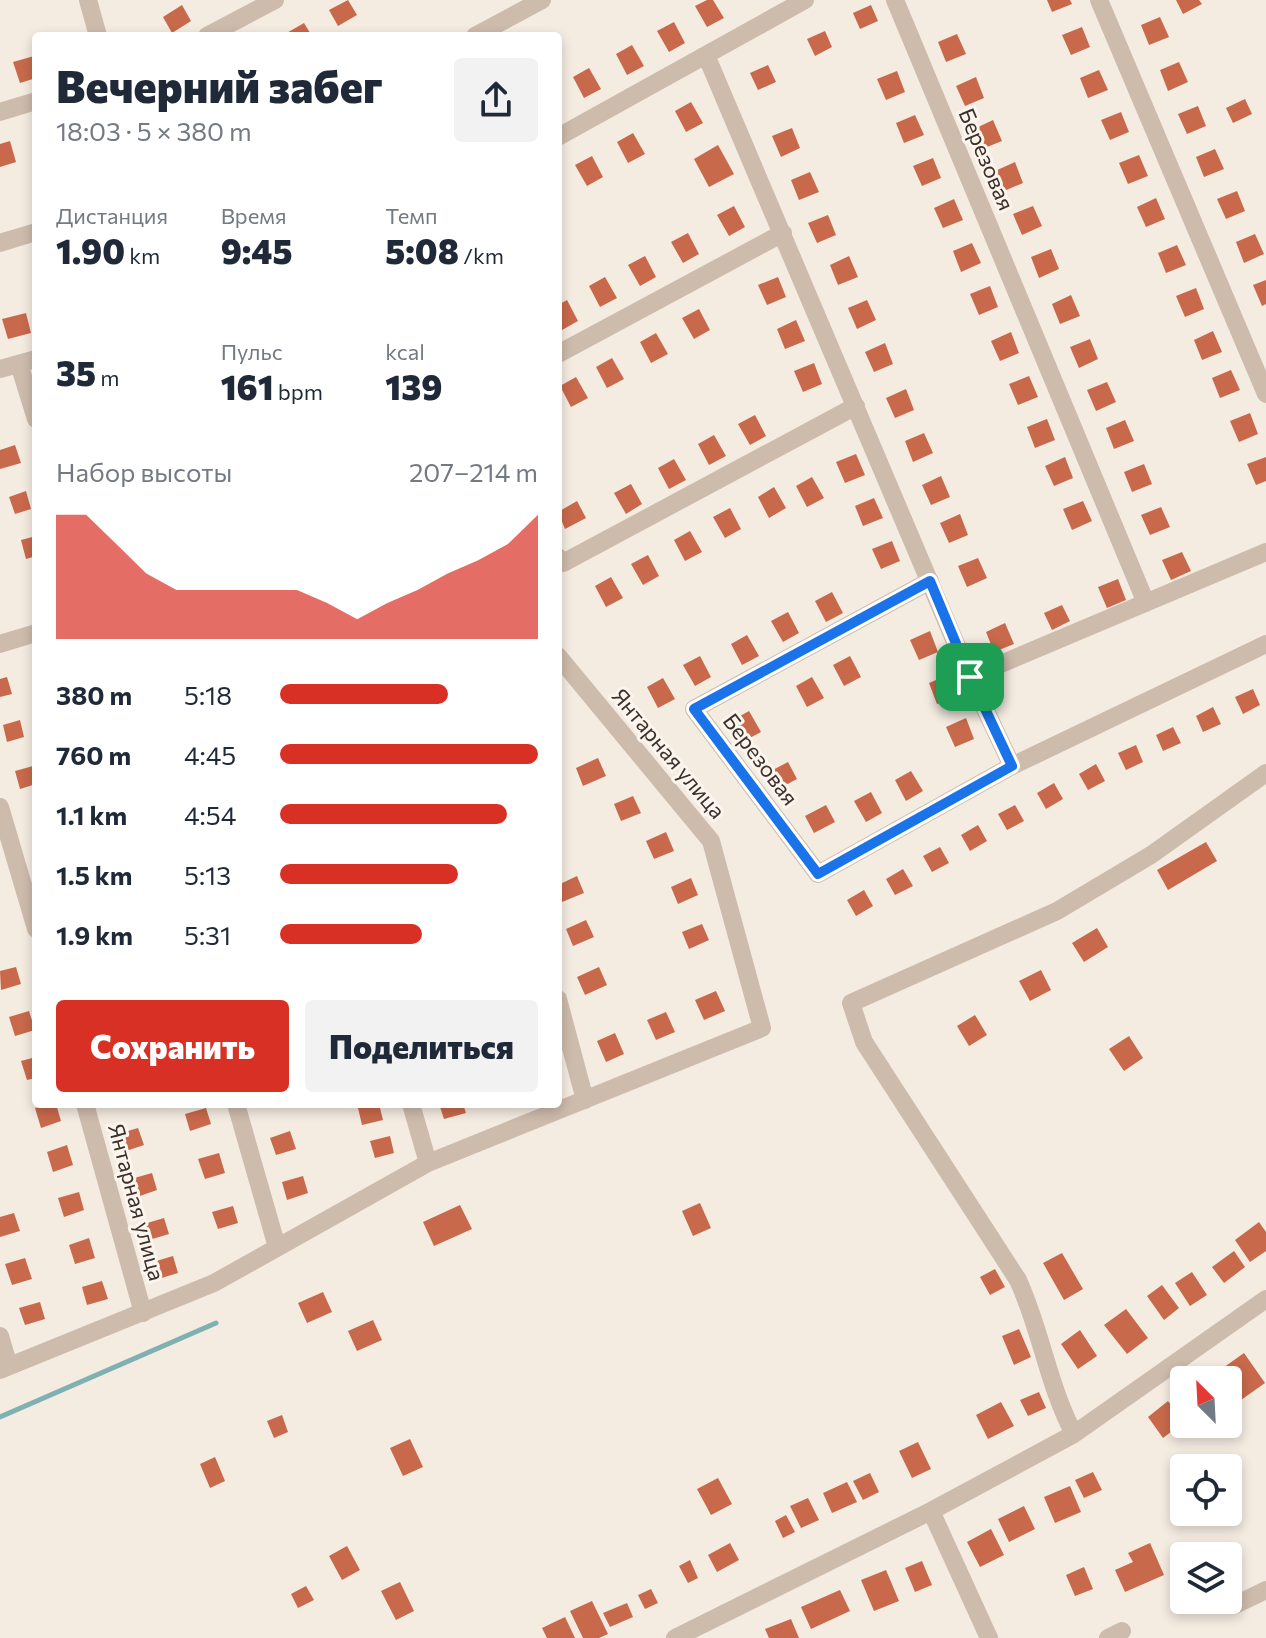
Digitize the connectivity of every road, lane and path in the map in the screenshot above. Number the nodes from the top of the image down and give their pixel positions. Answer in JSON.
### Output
{"nodes":[{"id":1,"x":88,"y":0,"type":"edge"},
{"id":2,"x":275,"y":0,"type":"edge"},
{"id":3,"x":542,"y":0,"type":"edge"},
{"id":4,"x":805,"y":0,"type":"edge"},
{"id":5,"x":895,"y":0,"type":"edge"},
{"id":6,"x":1099,"y":0,"type":"edge"},
{"id":7,"x":97,"y":32,"type":"edge"},
{"id":8,"x":215,"y":32,"type":"edge"},
{"id":9,"x":482,"y":32,"type":"edge"},
{"id":10,"x":706,"y":55,"type":"junction"},
{"id":11,"x":32,"y":102,"type":"edge"},
{"id":12,"x":0,"y":112,"type":"edge"},
{"id":13,"x":562,"y":135,"type":"edge"},
{"id":14,"x":32,"y":233,"type":"edge"},
{"id":15,"x":783,"y":233,"type":"junction"},
{"id":16,"x":0,"y":243,"type":"edge"},
{"id":17,"x":562,"y":352,"type":"edge"},
{"id":18,"x":28,"y":361,"type":"edge"},
{"id":19,"x":0,"y":369,"type":"edge"},
{"id":20,"x":32,"y":390,"type":"edge"},
{"id":21,"x":1266,"y":394,"type":"edge"},
{"id":22,"x":856,"y":406,"type":"junction"},
{"id":23,"x":1266,"y":552,"type":"edge"},
{"id":24,"x":562,"y":562,"type":"edge"},
{"id":25,"x":930,"y":581,"type":"junction"},
{"id":26,"x":1146,"y":603,"type":"junction"},
{"id":27,"x":32,"y":634,"type":"edge"},
{"id":28,"x":0,"y":644,"type":"edge"},
{"id":29,"x":1266,"y":644,"type":"edge"},
{"id":30,"x":562,"y":661,"type":"edge"},
{"id":31,"x":970,"y":677,"type":"junction"},
{"id":32,"x":1012,"y":766,"type":"junction"},
{"id":33,"x":1266,"y":773,"type":"edge"},
{"id":34,"x":0,"y":807,"type":"edge"},
{"id":35,"x":32,"y":915,"type":"edge"},
{"id":36,"x":562,"y":1014,"type":"edge"},
{"id":37,"x":585,"y":1100,"type":"junction"},
{"id":38,"x":86,"y":1108,"type":"edge"},
{"id":39,"x":237,"y":1108,"type":"edge"},
{"id":40,"x":412,"y":1108,"type":"edge"},
{"id":41,"x":428,"y":1163,"type":"junction"},
{"id":42,"x":277,"y":1247,"type":"junction"},
{"id":43,"x":1266,"y":1299,"type":"edge"},
{"id":44,"x":143,"y":1313,"type":"junction"},
{"id":45,"x":0,"y":1336,"type":"edge"},
{"id":46,"x":4,"y":1368,"type":"edge"},
{"id":47,"x":1074,"y":1434,"type":"junction"},
{"id":48,"x":931,"y":1511,"type":"junction"},
{"id":49,"x":1266,"y":1590,"type":"edge"},
{"id":50,"x":1242,"y":1602,"type":"edge"},
{"id":51,"x":675,"y":1638,"type":"edge"},
{"id":52,"x":989,"y":1638,"type":"edge"}],
"edges":[{"from":1,"to":7,"type":"street"},
{"from":2,"to":8,"type":"street"},
{"from":3,"to":9,"type":"street"},
{"from":4,"to":10,"type":"street"},
{"from":5,"to":26,"type":"street","name":"Березовая"},
{"from":6,"to":21,"type":"street"},
{"from":10,"to":13,"type":"street"},
{"from":10,"to":15,"type":"street"},
{"from":11,"to":12,"type":"street"},
{"from":14,"to":16,"type":"street"},
{"from":15,"to":17,"type":"street"},
{"from":15,"to":22,"type":"street"},
{"from":18,"to":19,"type":"street"},
{"from":18,"to":20,"type":"street"},
{"from":22,"to":24,"type":"street"},
{"from":22,"to":25,"type":"street"},
{"from":23,"to":26,"type":"street"},
{"from":25,"to":31,"type":"street"},
{"from":25,"to":32,"type":"street","name":"Березовая"},
{"from":26,"to":31,"type":"street"},
{"from":27,"to":28,"type":"street"},
{"from":29,"to":32,"type":"street","name":"Березовая"},
{"from":30,"to":37,"type":"street","name":"Янтарная улица"},
{"from":31,"to":32,"type":"street"},
{"from":33,"to":47,"type":"street"},
{"from":34,"to":35,"type":"street"},
{"from":36,"to":37,"type":"street"},
{"from":37,"to":41,"type":"street"},
{"from":38,"to":44,"type":"street","name":"Янтарная улица"},
{"from":39,"to":42,"type":"street"},
{"from":40,"to":41,"type":"street"},
{"from":41,"to":42,"type":"street"},
{"from":42,"to":44,"type":"street"},
{"from":43,"to":47,"type":"street"},
{"from":44,"to":46,"type":"street"},
{"from":45,"to":46,"type":"street"},
{"from":47,"to":48,"type":"street"},
{"from":48,"to":51,"type":"street"},
{"from":48,"to":52,"type":"street"},
{"from":49,"to":50,"type":"street"}]}
